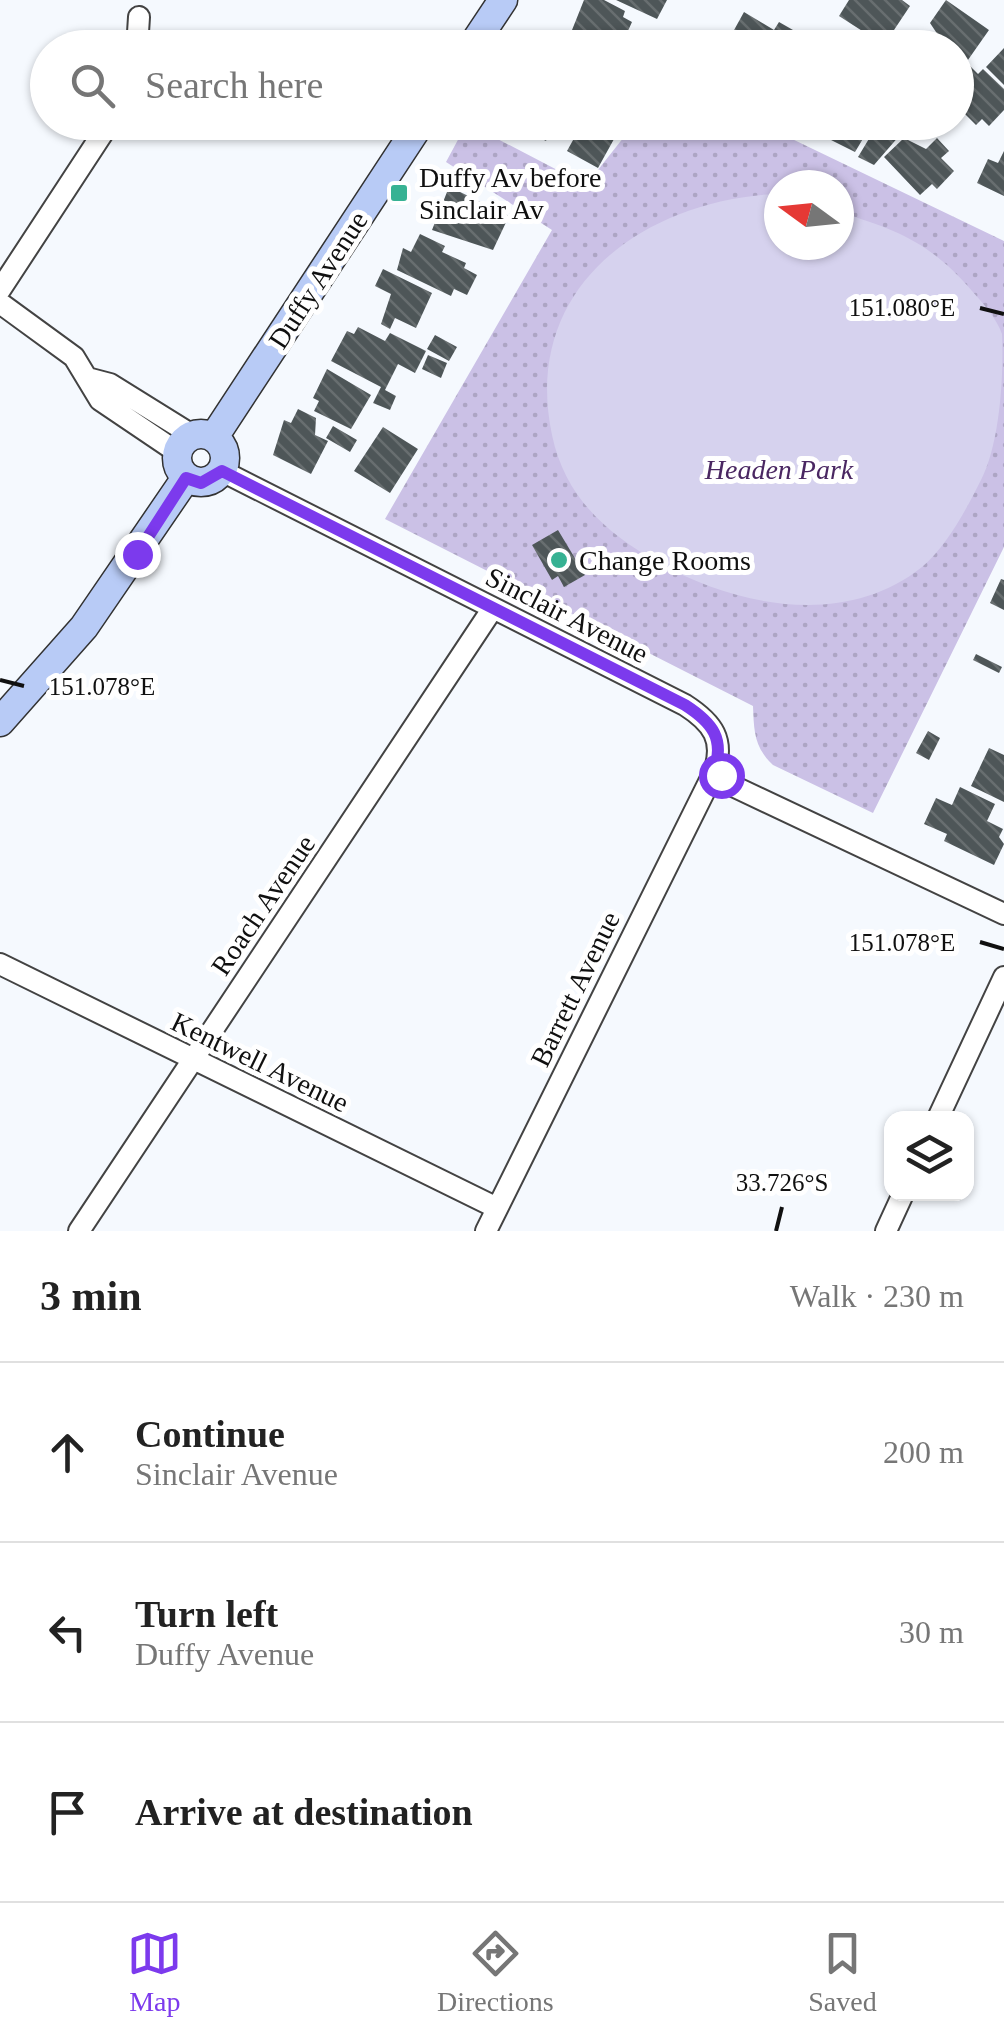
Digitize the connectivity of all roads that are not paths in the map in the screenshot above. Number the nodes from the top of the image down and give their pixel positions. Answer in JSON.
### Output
{"nodes":[{"id":1,"x":501,"y":1,"type":"edge"},
{"id":2,"x":139,"y":17,"type":"dead end"},
{"id":3,"x":138,"y":30,"type":"edge"},
{"id":4,"x":482,"y":30,"type":"edge"},
{"id":5,"x":98,"y":140,"type":"edge"},
{"id":6,"x":408,"y":140,"type":"edge"},
{"id":7,"x":0,"y":290,"type":"edge"},
{"id":8,"x":0,"y":303,"type":"edge"},
{"id":9,"x":192,"y":450,"type":"junction"},
{"id":10,"x":222,"y":471,"type":"joint"},
{"id":11,"x":492,"y":608,"type":"junction"},
{"id":12,"x":0,"y":722,"type":"edge"},
{"id":13,"x":714,"y":772,"type":"junction"},
{"id":14,"x":1004,"y":914,"type":"edge"},
{"id":15,"x":0,"y":964,"type":"edge"},
{"id":16,"x":1004,"y":977,"type":"edge"},
{"id":17,"x":194,"y":1059,"type":"junction"},
{"id":18,"x":941,"y":1111,"type":"edge"},
{"id":19,"x":900,"y":1201,"type":"edge"},
{"id":20,"x":497,"y":1208,"type":"junction"},
{"id":21,"x":79,"y":1231,"type":"edge"},
{"id":22,"x":486,"y":1231,"type":"edge"},
{"id":23,"x":886,"y":1231,"type":"edge"}],
"edges":[{"from":1,"to":4,"type":"main road"},
{"from":2,"to":3,"type":"street"},
{"from":5,"to":7,"type":"street"},
{"from":6,"to":9,"type":"main road","name":"Duffy Avenue"},
{"from":8,"to":9,"type":"street"},
{"from":9,"to":10,"type":"main road"},
{"from":9,"to":12,"type":"main road","name":"Duffy Avenue"},
{"from":10,"to":11,"type":"street","name":"Sinclair Avenue"},
{"from":11,"to":13,"type":"street","name":"Sinclair Avenue"},
{"from":11,"to":17,"type":"street","name":"Roach Avenue"},
{"from":13,"to":14,"type":"street"},
{"from":13,"to":20,"type":"street","name":"Barrett Avenue"},
{"from":15,"to":17,"type":"street","name":"Kentwell Avenue"},
{"from":16,"to":18,"type":"street"},
{"from":17,"to":20,"type":"street","name":"Kentwell Avenue"},
{"from":17,"to":21,"type":"street","name":"Roach Avenue"},
{"from":19,"to":23,"type":"street"},
{"from":20,"to":22,"type":"street","name":"Barrett Avenue"}]}
